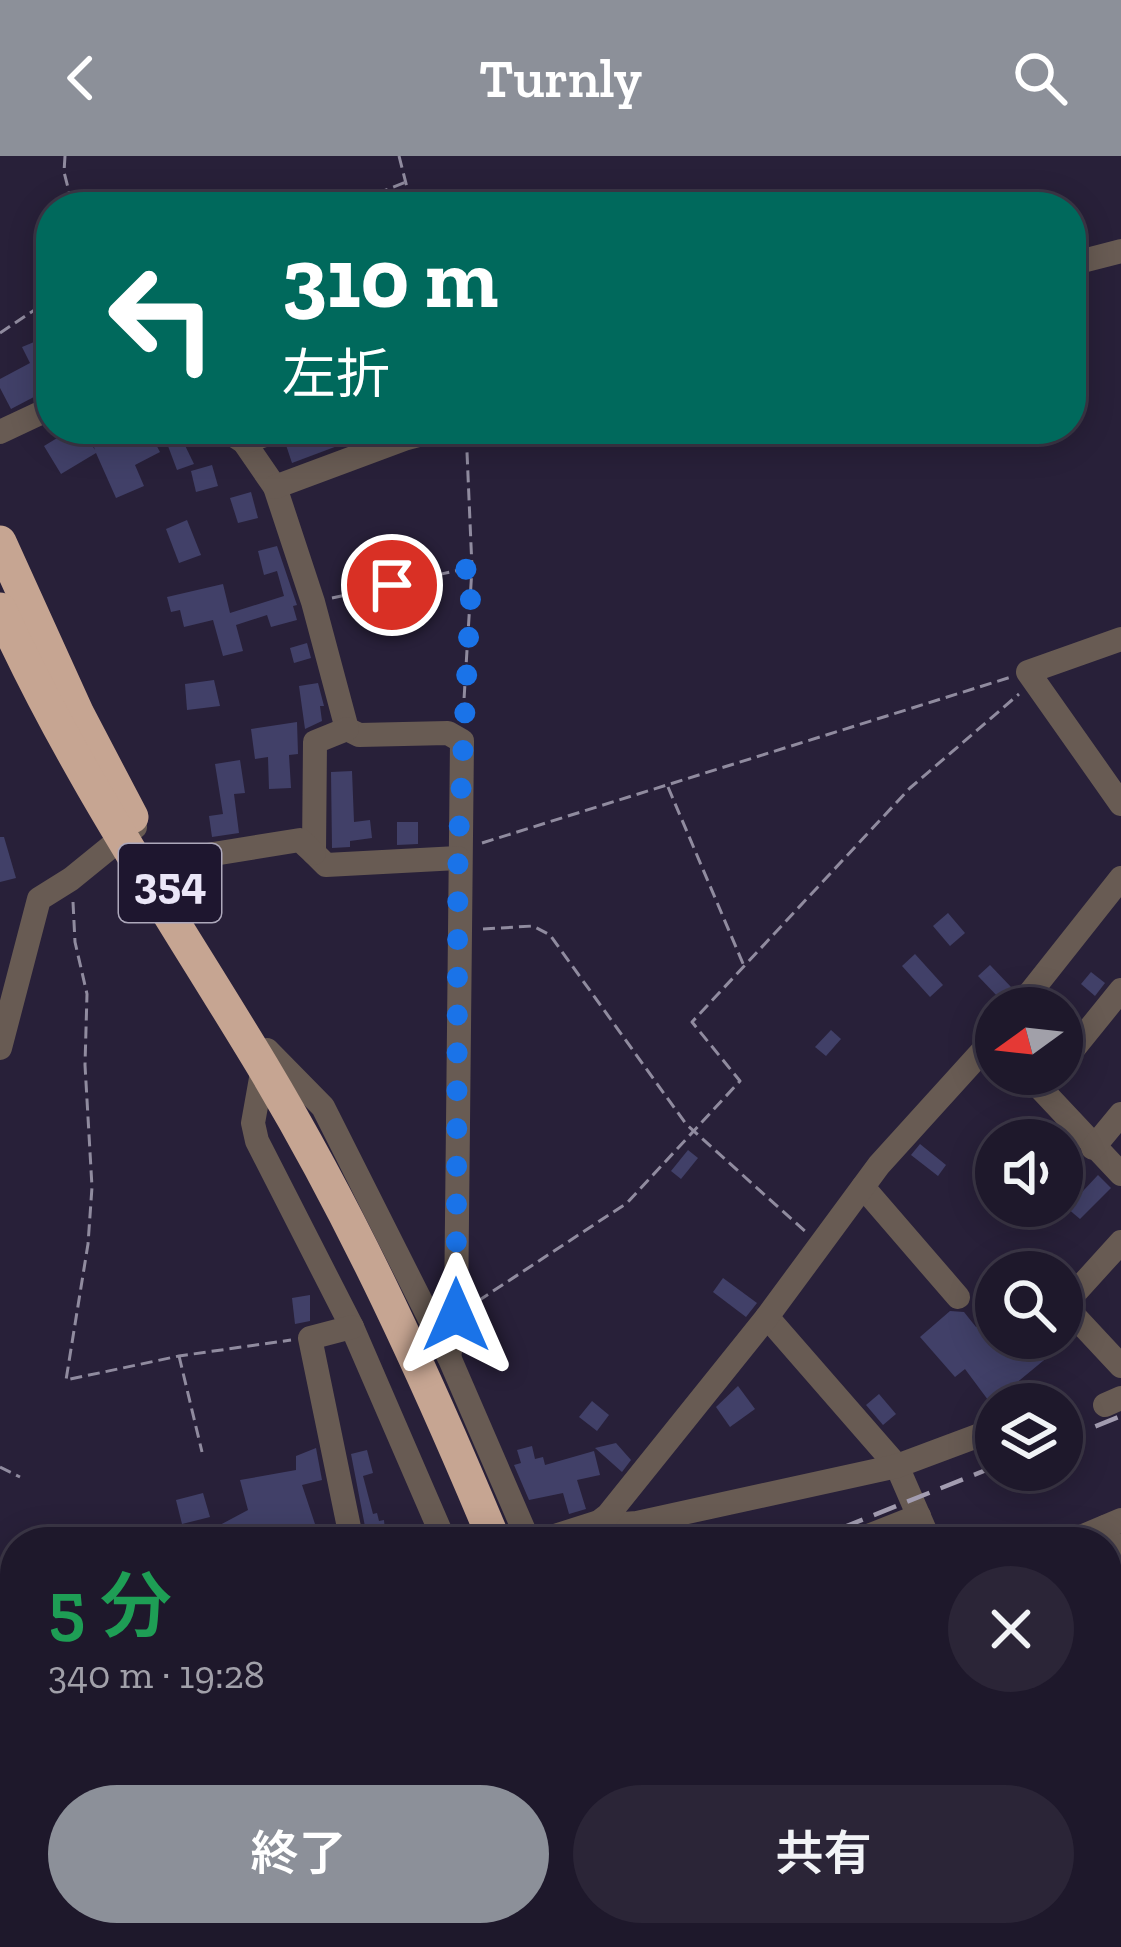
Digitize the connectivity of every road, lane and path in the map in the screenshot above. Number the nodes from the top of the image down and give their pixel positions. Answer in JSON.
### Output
{"nodes":[{"id":1,"x":65,"y":156,"type":"edge"},
{"id":2,"x":399,"y":156,"type":"edge"},
{"id":3,"x":406,"y":182,"type":"junction"},
{"id":4,"x":69,"y":192,"type":"edge"},
{"id":5,"x":381,"y":192,"type":"edge"},
{"id":6,"x":408,"y":192,"type":"edge"},
{"id":7,"x":1121,"y":251,"type":"edge"},
{"id":8,"x":1086,"y":260,"type":"edge"},
{"id":9,"x":36,"y":308,"type":"edge"},
{"id":10,"x":0,"y":333,"type":"edge"},
{"id":11,"x":36,"y":415,"type":"edge"},
{"id":12,"x":0,"y":432,"type":"edge"},
{"id":13,"x":241,"y":444,"type":"edge"},
{"id":14,"x":379,"y":444,"type":"edge"},
{"id":15,"x":467,"y":444,"type":"edge"},
{"id":16,"x":275,"y":488,"type":"junction"},
{"id":17,"x":0,"y":542,"type":"edge"},
{"id":18,"x":472,"y":568,"type":"junction"},
{"id":19,"x":313,"y":602,"type":"junction"},
{"id":20,"x":0,"y":609,"type":"edge"},
{"id":21,"x":1121,"y":639,"type":"edge"},
{"id":22,"x":1032,"y":675,"type":"junction"},
{"id":23,"x":347,"y":729,"type":"junction"},
{"id":24,"x":462,"y":741,"type":"junction"},
{"id":25,"x":668,"y":785,"type":"junction"},
{"id":26,"x":1121,"y":804,"type":"edge"},
{"id":27,"x":128,"y":831,"type":"junction"},
{"id":28,"x":314,"y":854,"type":"junction"},
{"id":29,"x":458,"y":854,"type":"junction"},
{"id":30,"x":158,"y":863,"type":"junction"},
{"id":31,"x":1121,"y":878,"type":"edge"},
{"id":32,"x":71,"y":880,"type":"junction"},
{"id":33,"x":458,"y":931,"type":"junction"},
{"id":34,"x":744,"y":968,"type":"junction"},
{"id":35,"x":1035,"y":987,"type":"edge"},
{"id":36,"x":1121,"y":990,"type":"edge"},
{"id":37,"x":1083,"y":1037,"type":"edge"},
{"id":38,"x":0,"y":1048,"type":"edge"},
{"id":39,"x":265,"y":1059,"type":"junction"},
{"id":40,"x":975,"y":1060,"type":"edge"},
{"id":41,"x":1052,"y":1095,"type":"edge"},
{"id":42,"x":1119,"y":1119,"type":"edge"},
{"id":43,"x":694,"y":1131,"type":"junction"},
{"id":44,"x":1093,"y":1148,"type":"junction"},
{"id":45,"x":1121,"y":1174,"type":"edge"},
{"id":46,"x":862,"y":1187,"type":"junction"},
{"id":47,"x":1121,"y":1242,"type":"edge"},
{"id":48,"x":818,"y":1244,"type":"junction"},
{"id":49,"x":958,"y":1297,"type":"dead end"},
{"id":50,"x":456,"y":1315,"type":"junction"},
{"id":51,"x":767,"y":1317,"type":"junction"},
{"id":52,"x":352,"y":1327,"type":"junction"},
{"id":53,"x":310,"y":1338,"type":"junction"},
{"id":54,"x":179,"y":1356,"type":"junction"},
{"id":55,"x":449,"y":1358,"type":"junction"},
{"id":56,"x":1121,"y":1366,"type":"edge"},
{"id":57,"x":975,"y":1437,"type":"edge"},
{"id":58,"x":202,"y":1452,"type":"dead end"},
{"id":59,"x":897,"y":1466,"type":"junction"},
{"id":60,"x":0,"y":1467,"type":"edge"},
{"id":61,"x":20,"y":1477,"type":"dead end"},
{"id":62,"x":919,"y":1516,"type":"junction"},
{"id":63,"x":599,"y":1522,"type":"junction"},
{"id":64,"x":349,"y":1527,"type":"edge"},
{"id":65,"x":439,"y":1527,"type":"edge"},
{"id":66,"x":489,"y":1527,"type":"edge"},
{"id":67,"x":526,"y":1527,"type":"edge"},
{"id":68,"x":582,"y":1527,"type":"edge"},
{"id":69,"x":891,"y":1527,"type":"edge"},
{"id":70,"x":924,"y":1527,"type":"edge"}],
"edges":[{"from":1,"to":4,"type":"path"},
{"from":2,"to":3,"type":"path"},
{"from":3,"to":5,"type":"path"},
{"from":3,"to":6,"type":"path"},
{"from":7,"to":8,"type":"street"},
{"from":9,"to":10,"type":"path"},
{"from":11,"to":12,"type":"street"},
{"from":13,"to":16,"type":"street"},
{"from":14,"to":16,"type":"street"},
{"from":15,"to":18,"type":"path"},
{"from":16,"to":19,"type":"street"},
{"from":17,"to":27,"type":"highway","number":"354"},
{"from":18,"to":19,"type":"path"},
{"from":18,"to":24,"type":"path"},
{"from":19,"to":23,"type":"street"},
{"from":20,"to":27,"type":"highway","number":"354"},
{"from":21,"to":22,"type":"street"},
{"from":22,"to":25,"type":"path"},
{"from":22,"to":26,"type":"street"},
{"from":22,"to":34,"type":"path"},
{"from":23,"to":24,"type":"street"},
{"from":23,"to":28,"type":"street"},
{"from":24,"to":29,"type":"street"},
{"from":25,"to":29,"type":"path"},
{"from":25,"to":34,"type":"path"},
{"from":27,"to":30,"type":"highway","number":"354"},
{"from":27,"to":32,"type":"street"},
{"from":27,"to":39,"type":"highway","number":"354"},
{"from":28,"to":29,"type":"street"},
{"from":28,"to":30,"type":"street"},
{"from":29,"to":33,"type":"street"},
{"from":30,"to":39,"type":"highway","number":"354"},
{"from":31,"to":35,"type":"street"},
{"from":32,"to":38,"type":"street"},
{"from":32,"to":54,"type":"path"},
{"from":33,"to":43,"type":"path"},
{"from":33,"to":50,"type":"street"},
{"from":34,"to":43,"type":"path"},
{"from":36,"to":37,"type":"street"},
{"from":39,"to":52,"type":"street"},
{"from":39,"to":55,"type":"street"},
{"from":39,"to":66,"type":"highway","number":"354"},
{"from":40,"to":46,"type":"street"},
{"from":41,"to":44,"type":"street"},
{"from":42,"to":44,"type":"street"},
{"from":43,"to":48,"type":"path"},
{"from":43,"to":50,"type":"path"},
{"from":44,"to":45,"type":"street"},
{"from":46,"to":48,"type":"street"},
{"from":46,"to":49,"type":"street"},
{"from":47,"to":56,"type":"street"},
{"from":48,"to":51,"type":"street"},
{"from":50,"to":55,"type":"street"},
{"from":51,"to":59,"type":"street"},
{"from":51,"to":63,"type":"street"},
{"from":52,"to":53,"type":"street"},
{"from":52,"to":65,"type":"street"},
{"from":53,"to":54,"type":"path"},
{"from":53,"to":64,"type":"street"},
{"from":54,"to":58,"type":"path"},
{"from":55,"to":67,"type":"street"},
{"from":57,"to":59,"type":"street"},
{"from":59,"to":62,"type":"street"},
{"from":59,"to":63,"type":"street"},
{"from":60,"to":61,"type":"path"},
{"from":62,"to":69,"type":"street"},
{"from":62,"to":70,"type":"street"},
{"from":63,"to":68,"type":"street"}]}
